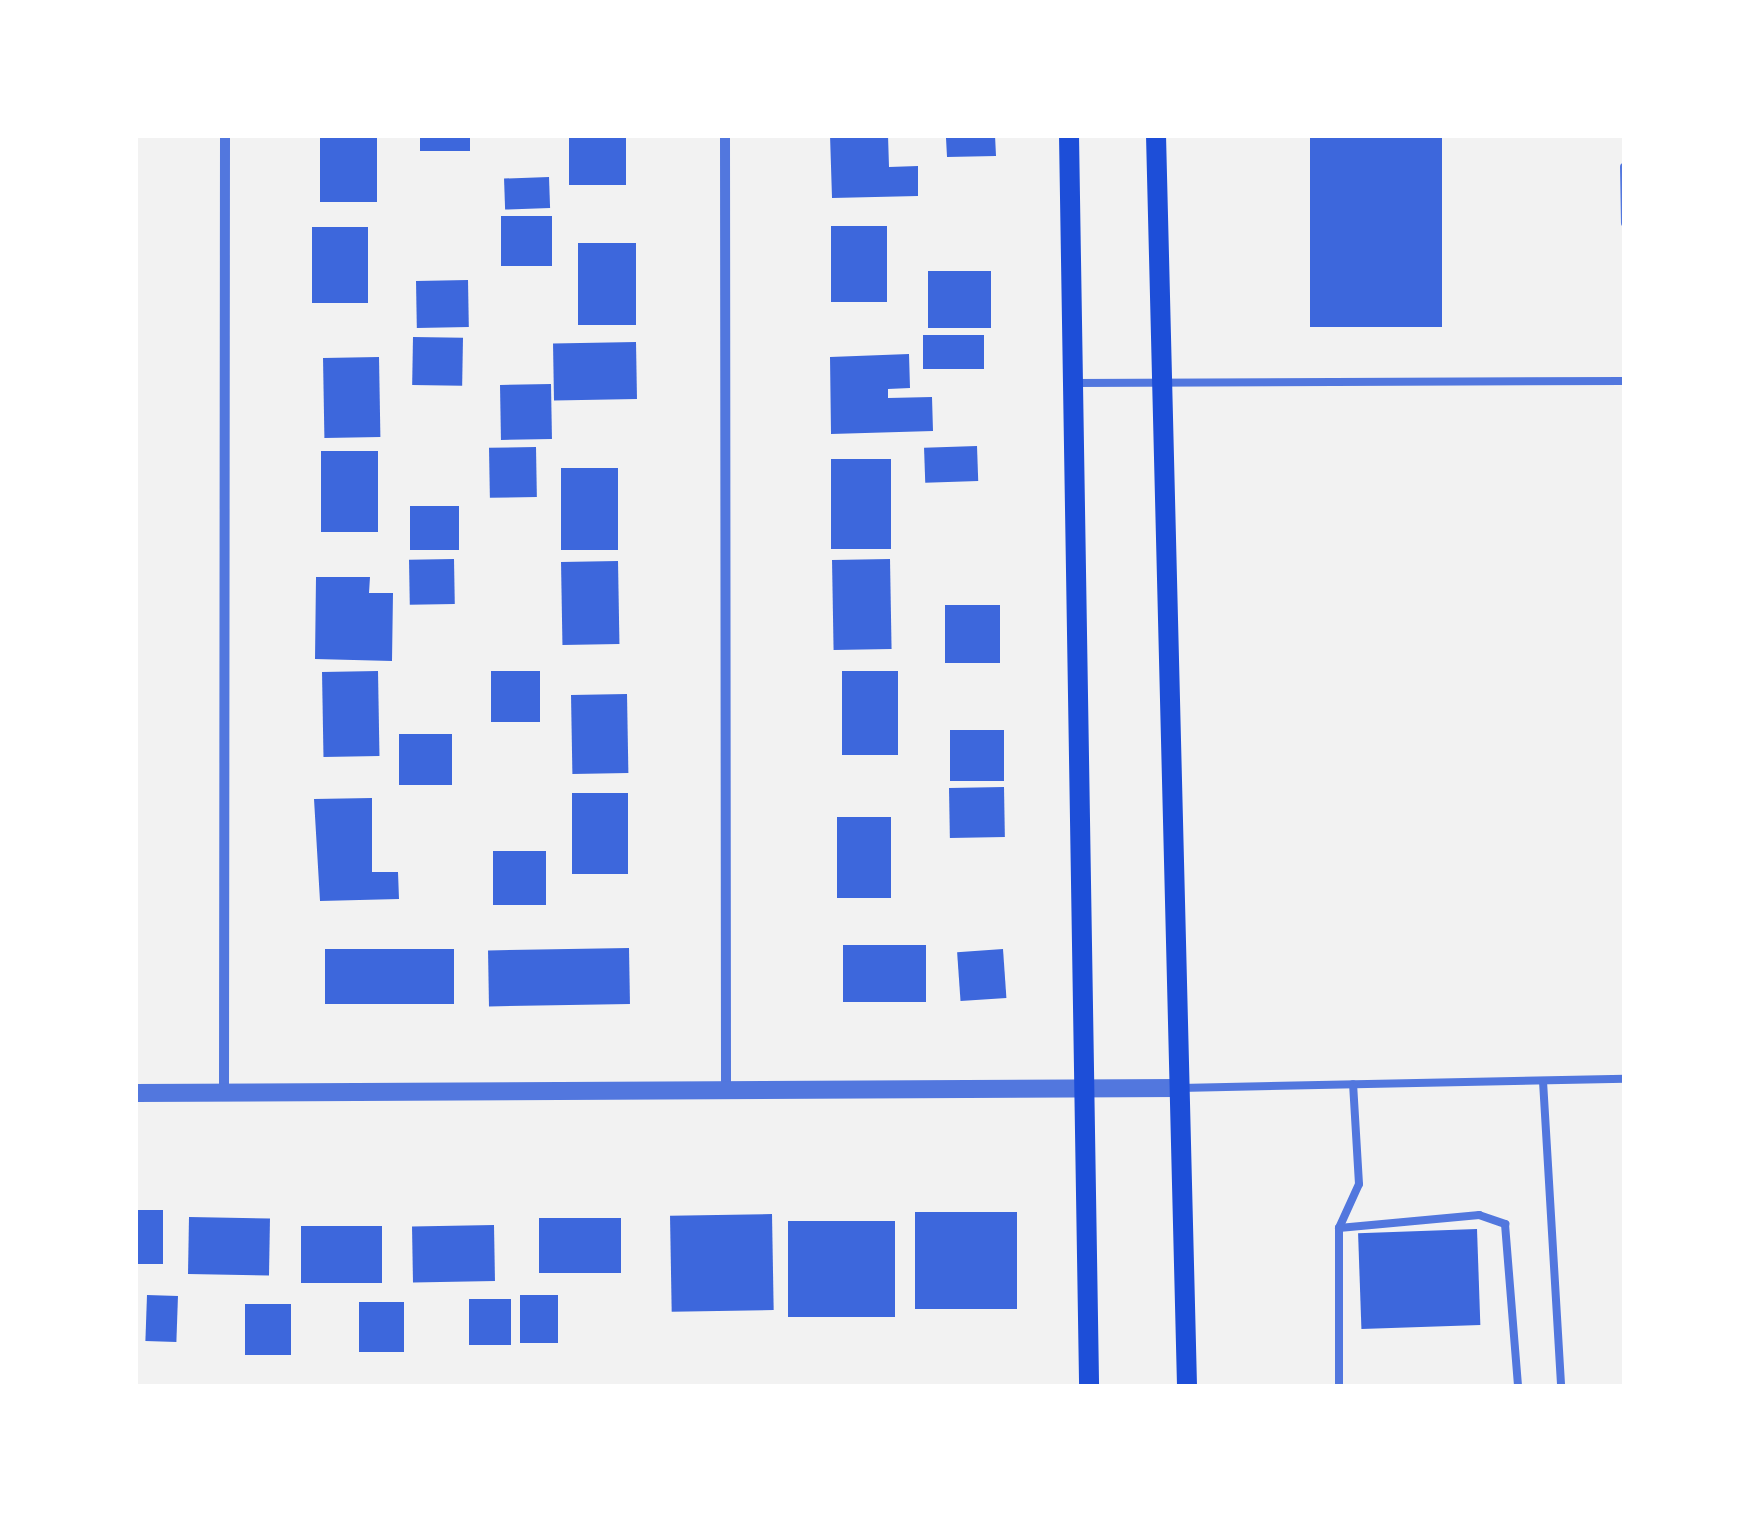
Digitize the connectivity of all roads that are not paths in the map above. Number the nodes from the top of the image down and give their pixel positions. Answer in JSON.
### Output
{"nodes":[{"id":1,"x":225,"y":135,"type":"edge"},
{"id":2,"x":726,"y":135,"type":"edge"},
{"id":3,"x":1069,"y":135,"type":"edge"},
{"id":4,"x":1156,"y":135,"type":"edge"},
{"id":5,"x":1624,"y":167,"type":"edge"},
{"id":6,"x":1625,"y":223,"type":"edge"},
{"id":7,"x":1073,"y":382,"type":"junction"},
{"id":8,"x":1625,"y":382,"type":"edge"},
{"id":9,"x":1164,"y":383,"type":"junction"},
{"id":10,"x":1625,"y":1079,"type":"edge"},
{"id":11,"x":1543,"y":1080,"type":"junction"},
{"id":12,"x":1353,"y":1084,"type":"junction"},
{"id":13,"x":1081,"y":1088,"type":"junction"},
{"id":14,"x":1178,"y":1088,"type":"junction"},
{"id":15,"x":726,"y":1090,"type":"junction"},
{"id":16,"x":135,"y":1093,"type":"edge"},
{"id":17,"x":224,"y":1094,"type":"junction"},
{"id":18,"x":1339,"y":1228,"type":"junction"},
{"id":19,"x":1080,"y":1387,"type":"edge"},
{"id":20,"x":1089,"y":1387,"type":"edge"},
{"id":21,"x":1187,"y":1387,"type":"edge"},
{"id":22,"x":1339,"y":1387,"type":"edge"},
{"id":23,"x":1518,"y":1387,"type":"edge"},
{"id":24,"x":1561,"y":1387,"type":"edge"}],
"edges":[{"from":1,"to":17,"type":"street"},
{"from":2,"to":15,"type":"street"},
{"from":3,"to":7,"type":"main road"},
{"from":4,"to":9,"type":"main road"},
{"from":5,"to":6,"type":"lane"},
{"from":7,"to":9,"type":"lane"},
{"from":7,"to":13,"type":"main road"},
{"from":8,"to":9,"type":"lane"},
{"from":9,"to":14,"type":"main road"},
{"from":10,"to":11,"type":"lane"},
{"from":11,"to":12,"type":"lane"},
{"from":11,"to":24,"type":"lane"},
{"from":12,"to":14,"type":"lane"},
{"from":12,"to":18,"type":"lane"},
{"from":13,"to":14,"type":"street"},
{"from":13,"to":15,"type":"street"},
{"from":13,"to":20,"type":"main road"},
{"from":14,"to":21,"type":"main road"},
{"from":15,"to":17,"type":"street"},
{"from":16,"to":17,"type":"street"},
{"from":18,"to":22,"type":"lane"},
{"from":18,"to":23,"type":"lane"},
{"from":19,"to":20,"type":"lane"}]}
